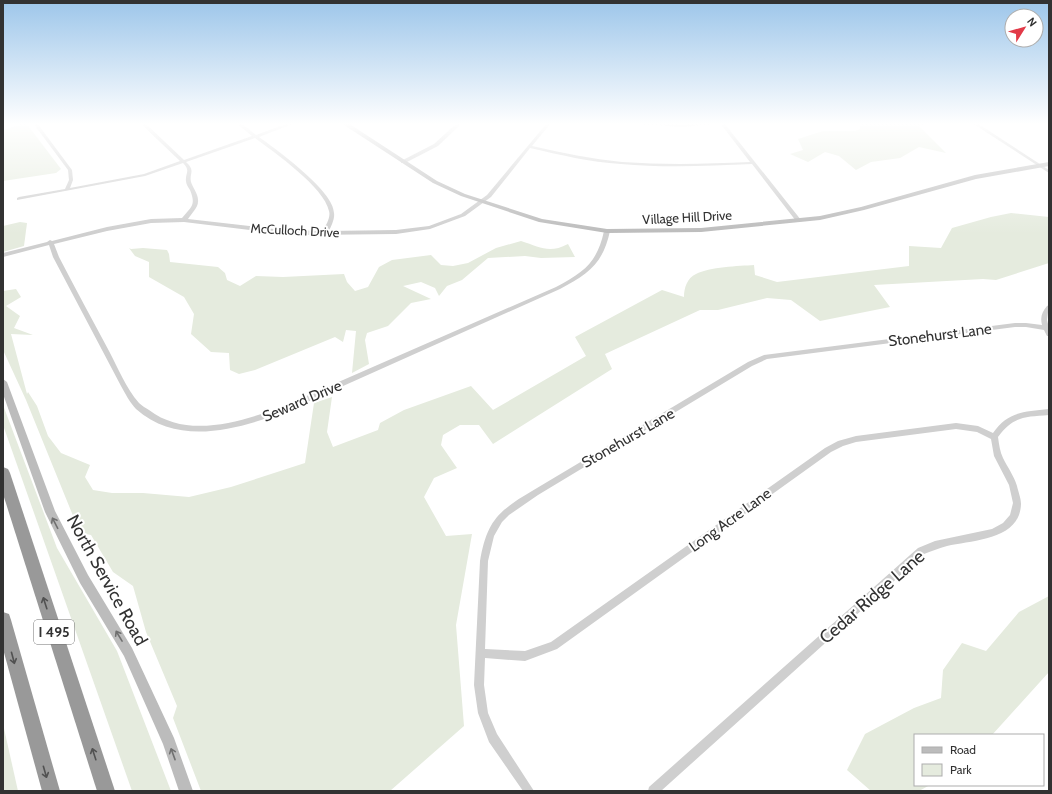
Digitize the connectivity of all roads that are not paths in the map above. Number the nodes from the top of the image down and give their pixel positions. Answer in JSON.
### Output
{"nodes":[{"id":1,"x":63,"y":160,"type":"edge"},
{"id":2,"x":189,"y":160,"type":"edge"},
{"id":3,"x":286,"y":160,"type":"edge"},
{"id":4,"x":400,"y":160,"type":"edge"},
{"id":5,"x":407,"y":160,"type":"edge"},
{"id":6,"x":519,"y":160,"type":"edge"},
{"id":7,"x":608,"y":160,"type":"edge"},
{"id":8,"x":751,"y":160,"type":"edge"},
{"id":9,"x":1031,"y":160,"type":"edge"},
{"id":10,"x":184,"y":162,"type":"junction"},
{"id":11,"x":403,"y":162,"type":"junction"},
{"id":12,"x":753,"y":163,"type":"junction"},
{"id":13,"x":1049,"y":164,"type":"edge"},
{"id":14,"x":1040,"y":166,"type":"junction"},
{"id":15,"x":1049,"y":172,"type":"edge"},
{"id":16,"x":67,"y":190,"type":"junction"},
{"id":17,"x":19,"y":199,"type":"dead end"},
{"id":18,"x":481,"y":202,"type":"junction"},
{"id":19,"x":184,"y":220,"type":"junction"},
{"id":20,"x":798,"y":220,"type":"junction"},
{"id":21,"x":607,"y":231,"type":"junction"},
{"id":22,"x":325,"y":233,"type":"junction"},
{"id":23,"x":50,"y":242,"type":"junction"},
{"id":24,"x":3,"y":255,"type":"edge"},
{"id":25,"x":1049,"y":307,"type":"edge"},
{"id":26,"x":1047,"y":331,"type":"edge"},
{"id":27,"x":3,"y":382,"type":"edge"},
{"id":28,"x":1049,"y":412,"type":"edge"},
{"id":29,"x":994,"y":437,"type":"junction"},
{"id":30,"x":3,"y":473,"type":"edge"},
{"id":31,"x":3,"y":620,"type":"edge"},
{"id":32,"x":481,"y":653,"type":"junction"},
{"id":33,"x":51,"y":791,"type":"edge"},
{"id":34,"x":106,"y":791,"type":"edge"},
{"id":35,"x":186,"y":791,"type":"edge"},
{"id":36,"x":529,"y":791,"type":"edge"},
{"id":37,"x":653,"y":791,"type":"edge"}],
"edges":[{"from":1,"to":16,"type":"street"},
{"from":2,"to":10,"type":"street"},
{"from":3,"to":22,"type":"street"},
{"from":4,"to":11,"type":"street","name":"Village Hill Drive"},
{"from":5,"to":11,"type":"street"},
{"from":6,"to":18,"type":"street","name":"McCulloch Drive"},
{"from":7,"to":12,"type":"street"},
{"from":8,"to":12,"type":"street"},
{"from":9,"to":14,"type":"street"},
{"from":10,"to":16,"type":"street"},
{"from":10,"to":19,"type":"street"},
{"from":11,"to":18,"type":"street","name":"Village Hill Drive"},
{"from":12,"to":20,"type":"street"},
{"from":13,"to":14,"type":"street","name":"Village Hill Drive"},
{"from":14,"to":15,"type":"street"},
{"from":14,"to":20,"type":"street","name":"Village Hill Drive"},
{"from":16,"to":17,"type":"street"},
{"from":18,"to":21,"type":"street","name":"Village Hill Drive"},
{"from":18,"to":22,"type":"street","name":"McCulloch Drive"},
{"from":19,"to":22,"type":"street","name":"McCulloch Drive"},
{"from":19,"to":23,"type":"street","name":"McCulloch Drive"},
{"from":20,"to":21,"type":"street","name":"Village Hill Drive"},
{"from":21,"to":23,"type":"street","name":"Seward Drive"},
{"from":23,"to":24,"type":"street","name":"McCulloch Drive"},
{"from":25,"to":26,"type":"street"},
{"from":26,"to":32,"type":"street","name":"Stonehurst Lane"},
{"from":35,"to":27,"type":"street","name":"North Service Road","one_way":true},
{"from":28,"to":29,"type":"street"},
{"from":29,"to":32,"type":"street","name":"Long Acre Lane"},
{"from":29,"to":37,"type":"street","name":"Cedar Ridge Lane"},
{"from":34,"to":30,"type":"highway","number":"I 495","one_way":true},
{"from":31,"to":33,"type":"highway","one_way":true},
{"from":32,"to":36,"type":"street","name":"Stonehurst Lane"}]}
